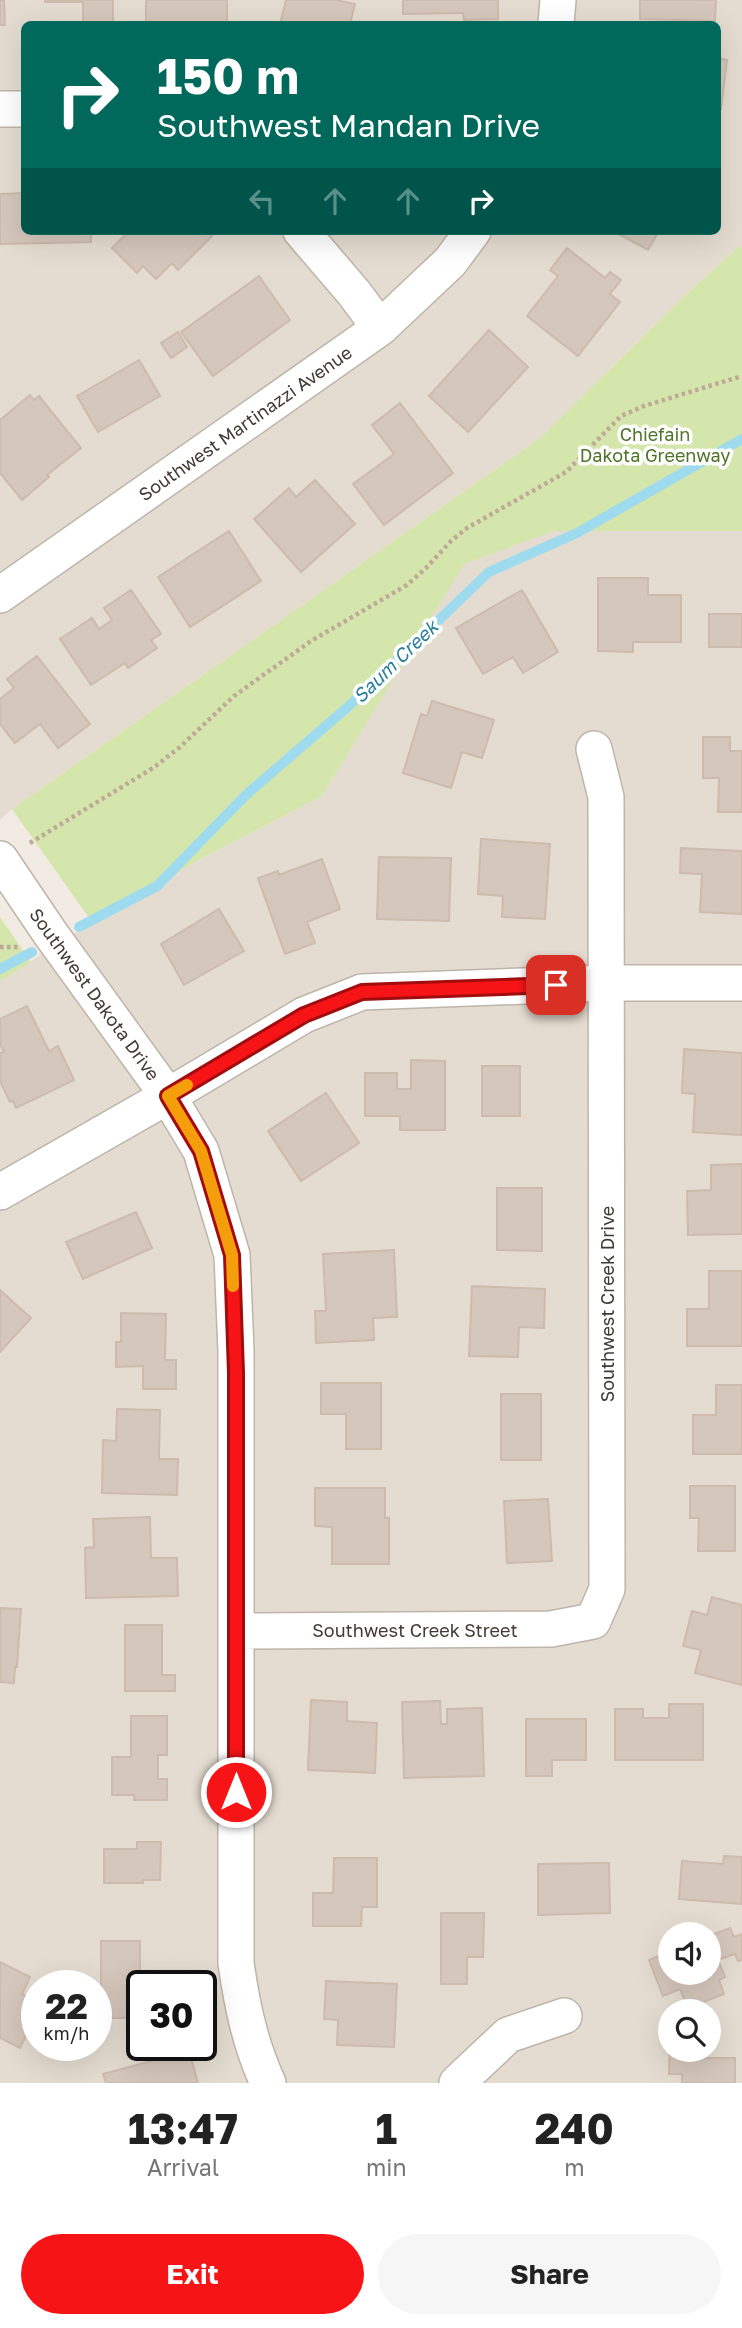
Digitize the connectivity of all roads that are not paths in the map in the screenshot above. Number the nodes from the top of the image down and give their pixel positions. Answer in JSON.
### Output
{"nodes":[{"id":1,"x":558,"y":0,"type":"edge"},
{"id":2,"x":556,"y":21,"type":"edge"},
{"id":3,"x":21,"y":108,"type":"edge"},
{"id":4,"x":0,"y":109,"type":"edge"},
{"id":5,"x":304,"y":235,"type":"edge"},
{"id":6,"x":470,"y":235,"type":"edge"},
{"id":7,"x":380,"y":328,"type":"junction"},
{"id":8,"x":0,"y":595,"type":"edge"},
{"id":9,"x":594,"y":750,"type":"dead end"},
{"id":10,"x":12,"y":853,"type":"edge"},
{"id":11,"x":606,"y":983,"type":"junction"},
{"id":12,"x":742,"y":983,"type":"edge"},
{"id":13,"x":168,"y":1096,"type":"junction"},
{"id":14,"x":0,"y":1192,"type":"edge"},
{"id":15,"x":593,"y":1621,"type":"joint"},
{"id":16,"x":236,"y":1631,"type":"junction"},
{"id":17,"x":564,"y":2016,"type":"dead end"},
{"id":18,"x":268,"y":2083,"type":"edge"},
{"id":19,"x":457,"y":2083,"type":"edge"}],
"edges":[{"from":1,"to":2,"type":"street"},
{"from":3,"to":4,"type":"street"},
{"from":5,"to":7,"type":"street"},
{"from":6,"to":7,"type":"street","name":"Southwest Martinazzi Avenue"},
{"from":7,"to":8,"type":"street","name":"Southwest Martinazzi Avenue"},
{"from":9,"to":11,"type":"street","name":"Southwest Creek Drive"},
{"from":10,"to":13,"type":"street","name":"Southwest Dakota Drive"},
{"from":11,"to":12,"type":"street"},
{"from":11,"to":13,"type":"street"},
{"from":11,"to":15,"type":"street","name":"Southwest Creek Drive"},
{"from":13,"to":14,"type":"street"},
{"from":13,"to":16,"type":"street","name":"Southwest Dakota Drive"},
{"from":15,"to":16,"type":"street","name":"Southwest Creek Street"},
{"from":16,"to":18,"type":"street","name":"Southwest Dakota Drive"},
{"from":17,"to":19,"type":"street"}]}
